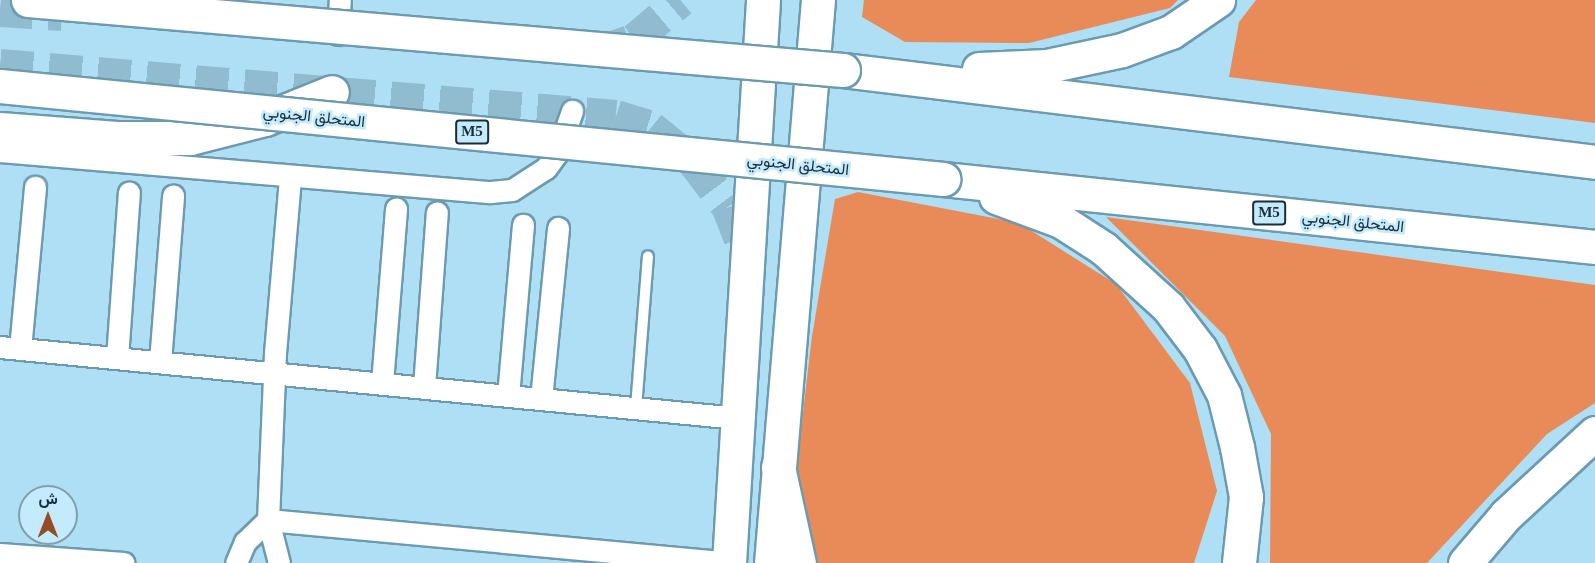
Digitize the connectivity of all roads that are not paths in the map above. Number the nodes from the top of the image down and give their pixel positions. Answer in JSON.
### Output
{"nodes":[{"id":1,"x":28,"y":0,"type":"tunnel mouth"},
{"id":2,"x":340,"y":0,"type":"edge"},
{"id":3,"x":764,"y":0,"type":"edge"},
{"id":4,"x":818,"y":0,"type":"edge"},
{"id":5,"x":1218,"y":0,"type":"edge"},
{"id":6,"x":338,"y":34,"type":"dead end"},
{"id":7,"x":843,"y":70,"type":"junction"},
{"id":8,"x":0,"y":86,"type":"edge"},
{"id":9,"x":332,"y":92,"type":"dead end"},
{"id":10,"x":572,"y":111,"type":"dead end"},
{"id":11,"x":0,"y":129,"type":"edge"},
{"id":12,"x":0,"y":151,"type":"edge"},
{"id":13,"x":1595,"y":162,"type":"edge"},
{"id":14,"x":290,"y":177,"type":"junction"},
{"id":15,"x":943,"y":179,"type":"junction"},
{"id":16,"x":35,"y":187,"type":"dead end"},
{"id":17,"x":129,"y":192,"type":"dead end"},
{"id":18,"x":173,"y":196,"type":"dead end"},
{"id":19,"x":396,"y":210,"type":"dead end"},
{"id":20,"x":437,"y":212,"type":"dead end"},
{"id":21,"x":523,"y":225,"type":"dead end"},
{"id":22,"x":558,"y":228,"type":"dead end"},
{"id":23,"x":1595,"y":247,"type":"edge"},
{"id":24,"x":648,"y":256,"type":"dead end"},
{"id":25,"x":10,"y":348,"type":"edge"},
{"id":26,"x":117,"y":358,"type":"junction"},
{"id":27,"x":160,"y":362,"type":"junction"},
{"id":28,"x":274,"y":375,"type":"junction"},
{"id":29,"x":382,"y":383,"type":"junction"},
{"id":30,"x":424,"y":387,"type":"junction"},
{"id":31,"x":508,"y":396,"type":"junction"},
{"id":32,"x":541,"y":399,"type":"junction"},
{"id":33,"x":636,"y":408,"type":"junction"},
{"id":34,"x":738,"y":418,"type":"junction"},
{"id":35,"x":1595,"y":433,"type":"edge"},
{"id":36,"x":778,"y":467,"type":"junction"},
{"id":37,"x":268,"y":520,"type":"junction"},
{"id":38,"x":0,"y":554,"type":"edge"},
{"id":39,"x":527,"y":554,"type":"edge"},
{"id":40,"x":124,"y":563,"type":"edge"},
{"id":41,"x":236,"y":563,"type":"edge"},
{"id":42,"x":279,"y":563,"type":"edge"},
{"id":43,"x":729,"y":563,"type":"edge"},
{"id":44,"x":771,"y":563,"type":"edge"},
{"id":45,"x":800,"y":563,"type":"edge"},
{"id":46,"x":1239,"y":563,"type":"edge"},
{"id":47,"x":1465,"y":563,"type":"edge"}],
"edges":[{"from":1,"to":7,"type":"main road","bridge":true},
{"from":2,"to":6,"type":"street"},
{"from":3,"to":34,"type":"main road"},
{"from":4,"to":36,"type":"main road"},
{"from":5,"to":7,"type":"main road"},
{"from":7,"to":13,"type":"main road"},
{"from":8,"to":15,"type":"main road","name":"المتحلق الجنوبي","number":"M5","bridge":true},
{"from":9,"to":11,"type":"main road"},
{"from":10,"to":14,"type":"street"},
{"from":12,"to":14,"type":"street"},
{"from":14,"to":28,"type":"street"},
{"from":15,"to":23,"type":"main road","name":"المتحلق الجنوبي","number":"M5"},
{"from":15,"to":46,"type":"main road"},
{"from":16,"to":25,"type":"street"},
{"from":17,"to":26,"type":"street"},
{"from":18,"to":27,"type":"street"},
{"from":19,"to":29,"type":"street"},
{"from":20,"to":30,"type":"street"},
{"from":21,"to":31,"type":"street"},
{"from":22,"to":32,"type":"street"},
{"from":24,"to":33,"type":"lane"},
{"from":25,"to":26,"type":"street"},
{"from":26,"to":27,"type":"street"},
{"from":27,"to":28,"type":"street"},
{"from":28,"to":29,"type":"street"},
{"from":28,"to":37,"type":"street"},
{"from":29,"to":30,"type":"street"},
{"from":30,"to":31,"type":"street"},
{"from":31,"to":32,"type":"street"},
{"from":32,"to":33,"type":"street"},
{"from":33,"to":34,"type":"street"},
{"from":34,"to":43,"type":"main road"},
{"from":35,"to":47,"type":"main road"},
{"from":36,"to":44,"type":"main road"},
{"from":36,"to":45,"type":"main road"},
{"from":37,"to":39,"type":"street"},
{"from":37,"to":41,"type":"street"},
{"from":37,"to":42,"type":"street"},
{"from":38,"to":40,"type":"street"},
{"from":39,"to":43,"type":"street"}]}
